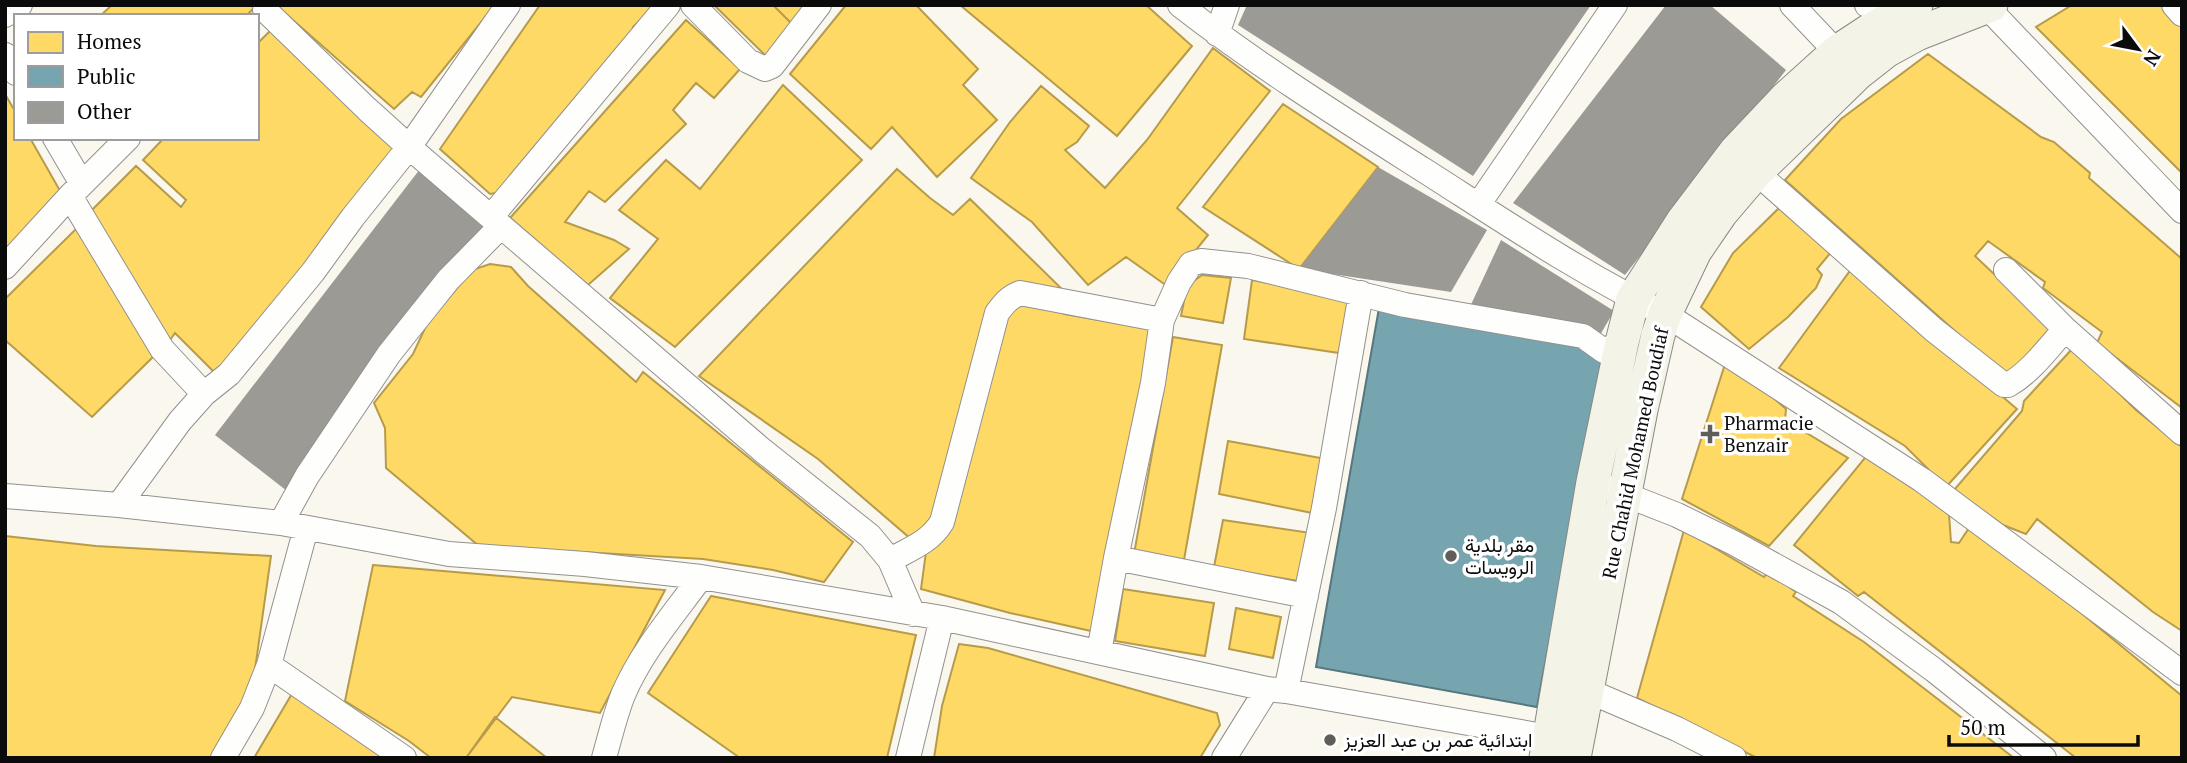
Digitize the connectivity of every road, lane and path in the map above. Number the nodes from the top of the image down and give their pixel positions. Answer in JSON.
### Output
{"nodes":[{"id":1,"x":20,"y":5,"type":"edge"},
{"id":2,"x":509,"y":5,"type":"edge"},
{"id":3,"x":668,"y":5,"type":"edge"},
{"id":4,"x":693,"y":5,"type":"edge"},
{"id":5,"x":819,"y":5,"type":"edge"},
{"id":6,"x":1180,"y":5,"type":"edge"},
{"id":7,"x":1227,"y":5,"type":"edge"},
{"id":8,"x":1615,"y":5,"type":"edge"},
{"id":9,"x":1792,"y":5,"type":"edge"},
{"id":10,"x":2174,"y":5,"type":"edge"},
{"id":11,"x":1988,"y":6,"type":"edge"},
{"id":12,"x":264,"y":11,"type":"edge"},
{"id":13,"x":2182,"y":13,"type":"edge"},
{"id":14,"x":5,"y":15,"type":"edge"},
{"id":15,"x":1899,"y":15,"type":"edge"},
{"id":16,"x":1217,"y":34,"type":"junction"},
{"id":17,"x":1847,"y":63,"type":"junction"},
{"id":18,"x":56,"y":140,"type":"edge"},
{"id":19,"x":126,"y":140,"type":"edge"},
{"id":20,"x":409,"y":147,"type":"junction"},
{"id":21,"x":1756,"y":172,"type":"junction"},
{"id":22,"x":76,"y":190,"type":"junction"},
{"id":23,"x":1478,"y":205,"type":"junction"},
{"id":24,"x":2182,"y":211,"type":"edge"},
{"id":25,"x":496,"y":222,"type":"junction"},
{"id":26,"x":5,"y":267,"type":"edge"},
{"id":27,"x":2006,"y":270,"type":"dead end"},
{"id":28,"x":1361,"y":293,"type":"junction"},
{"id":29,"x":1633,"y":299,"type":"junction"},
{"id":30,"x":1665,"y":314,"type":"junction"},
{"id":31,"x":1163,"y":320,"type":"junction"},
{"id":32,"x":2065,"y":328,"type":"junction"},
{"id":33,"x":1622,"y":342,"type":"junction"},
{"id":34,"x":204,"y":394,"type":"junction"},
{"id":35,"x":2182,"y":433,"type":"edge"},
{"id":36,"x":1593,"y":482,"type":"junction"},
{"id":37,"x":1624,"y":494,"type":"junction"},
{"id":38,"x":5,"y":496,"type":"edge"},
{"id":39,"x":119,"y":505,"type":"junction"},
{"id":40,"x":281,"y":523,"type":"junction"},
{"id":41,"x":306,"y":528,"type":"junction"},
{"id":42,"x":1116,"y":558,"type":"junction"},
{"id":43,"x":890,"y":560,"type":"junction"},
{"id":44,"x":701,"y":577,"type":"junction"},
{"id":45,"x":1306,"y":596,"type":"junction"},
{"id":46,"x":913,"y":614,"type":"junction"},
{"id":47,"x":942,"y":618,"type":"junction"},
{"id":48,"x":1099,"y":652,"type":"junction"},
{"id":49,"x":269,"y":665,"type":"junction"},
{"id":50,"x":2182,"y":673,"type":"edge"},
{"id":51,"x":1276,"y":690,"type":"junction"},
{"id":52,"x":1586,"y":690,"type":"junction"},
{"id":53,"x":1562,"y":749,"type":"edge"},
{"id":54,"x":223,"y":758,"type":"edge"},
{"id":55,"x":404,"y":758,"type":"edge"},
{"id":56,"x":604,"y":758,"type":"edge"},
{"id":57,"x":908,"y":758,"type":"edge"},
{"id":58,"x":1224,"y":758,"type":"edge"},
{"id":59,"x":1734,"y":758,"type":"edge"},
{"id":60,"x":2044,"y":758,"type":"edge"}],
"edges":[{"from":1,"to":14,"type":"street"},
{"from":2,"to":20,"type":"street"},
{"from":3,"to":25,"type":"street"},
{"from":4,"to":5,"type":"street"},
{"from":6,"to":16,"type":"street"},
{"from":7,"to":16,"type":"street"},
{"from":8,"to":23,"type":"street"},
{"from":9,"to":17,"type":"street"},
{"from":10,"to":13,"type":"street"},
{"from":11,"to":15,"type":"main road","name":"Rue Chahid Mohamed Boudiaf"},
{"from":11,"to":24,"type":"street"},
{"from":12,"to":20,"type":"street"},
{"from":15,"to":17,"type":"main road","name":"Rue Chahid Mohamed Boudiaf"},
{"from":16,"to":23,"type":"street"},
{"from":17,"to":21,"type":"main road","name":"Rue Chahid Mohamed Boudiaf"},
{"from":17,"to":29,"type":"main road","name":"Rue Chahid Mohamed Boudiaf"},
{"from":18,"to":22,"type":"street"},
{"from":19,"to":22,"type":"street"},
{"from":20,"to":25,"type":"street"},
{"from":20,"to":34,"type":"street"},
{"from":21,"to":30,"type":"main road","name":"Rue Chahid Mohamed Boudiaf"},
{"from":21,"to":32,"type":"street"},
{"from":22,"to":26,"type":"street"},
{"from":22,"to":34,"type":"street"},
{"from":23,"to":29,"type":"street"},
{"from":25,"to":40,"type":"street"},
{"from":25,"to":43,"type":"street"},
{"from":27,"to":32,"type":"street"},
{"from":28,"to":31,"type":"street"},
{"from":28,"to":33,"type":"street"},
{"from":28,"to":45,"type":"street"},
{"from":29,"to":30,"type":"street"},
{"from":29,"to":33,"type":"main road","name":"Rue Chahid Mohamed Boudiaf"},
{"from":30,"to":37,"type":"main road","name":"Rue Chahid Mohamed Boudiaf"},
{"from":30,"to":50,"type":"street"},
{"from":31,"to":42,"type":"street"},
{"from":31,"to":43,"type":"street"},
{"from":32,"to":35,"type":"street"},
{"from":33,"to":36,"type":"main road","name":"Rue Chahid Mohamed Boudiaf"},
{"from":34,"to":39,"type":"street"},
{"from":36,"to":37,"type":"street"},
{"from":36,"to":53,"type":"main road","name":"Rue Chahid Mohamed Boudiaf"},
{"from":37,"to":52,"type":"main road","name":"Rue Chahid Mohamed Boudiaf"},
{"from":37,"to":60,"type":"street"},
{"from":38,"to":39,"type":"street"},
{"from":39,"to":40,"type":"street"},
{"from":40,"to":41,"type":"street"},
{"from":41,"to":44,"type":"street"},
{"from":41,"to":49,"type":"street"},
{"from":42,"to":45,"type":"street"},
{"from":42,"to":48,"type":"street"},
{"from":43,"to":46,"type":"street"},
{"from":44,"to":46,"type":"street"},
{"from":44,"to":56,"type":"street"},
{"from":45,"to":51,"type":"street"},
{"from":46,"to":47,"type":"street"},
{"from":47,"to":48,"type":"street"},
{"from":47,"to":57,"type":"street"},
{"from":48,"to":51,"type":"street"},
{"from":49,"to":54,"type":"street"},
{"from":49,"to":55,"type":"street"},
{"from":51,"to":53,"type":"street"},
{"from":51,"to":58,"type":"street"},
{"from":52,"to":53,"type":"main road","name":"Rue Chahid Mohamed Boudiaf"},
{"from":52,"to":59,"type":"street"}]}
